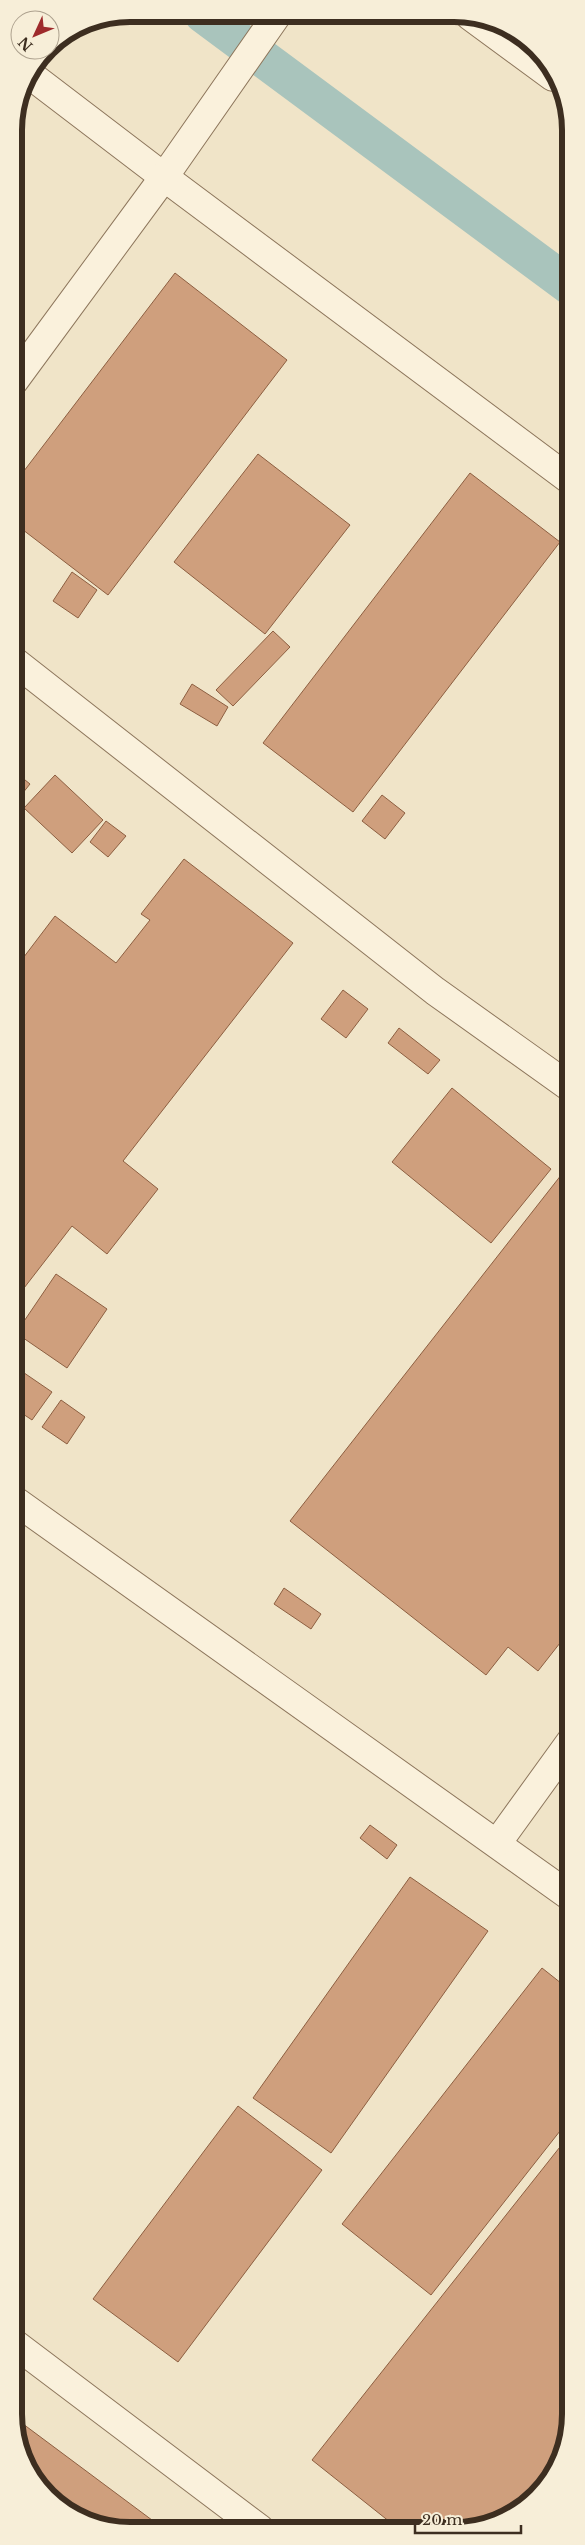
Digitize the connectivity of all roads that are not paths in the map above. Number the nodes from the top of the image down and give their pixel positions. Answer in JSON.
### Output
{"nodes":[{"id":1,"x":272,"y":22,"type":"edge"},
{"id":2,"x":485,"y":27,"type":"edge"},
{"id":3,"x":543,"y":70,"type":"edge"},
{"id":4,"x":36,"y":79,"type":"edge"},
{"id":5,"x":164,"y":177,"type":"junction"},
{"id":6,"x":23,"y":369,"type":"edge"},
{"id":7,"x":562,"y":474,"type":"edge"},
{"id":8,"x":23,"y":668,"type":"edge"},
{"id":9,"x":562,"y":1082,"type":"edge"},
{"id":10,"x":22,"y":1506,"type":"edge"},
{"id":11,"x":562,"y":1753,"type":"edge"},
{"id":12,"x":498,"y":1842,"type":"junction"},
{"id":13,"x":562,"y":1889,"type":"edge"},
{"id":14,"x":22,"y":2349,"type":"edge"},
{"id":15,"x":249,"y":2522,"type":"edge"}],
"edges":[{"from":1,"to":5,"type":"street"},
{"from":2,"to":3,"type":"street"},
{"from":4,"to":5,"type":"street"},
{"from":5,"to":6,"type":"street"},
{"from":5,"to":7,"type":"street"},
{"from":8,"to":9,"type":"street"},
{"from":10,"to":12,"type":"street"},
{"from":11,"to":12,"type":"street"},
{"from":12,"to":13,"type":"street"},
{"from":14,"to":15,"type":"street"}]}
